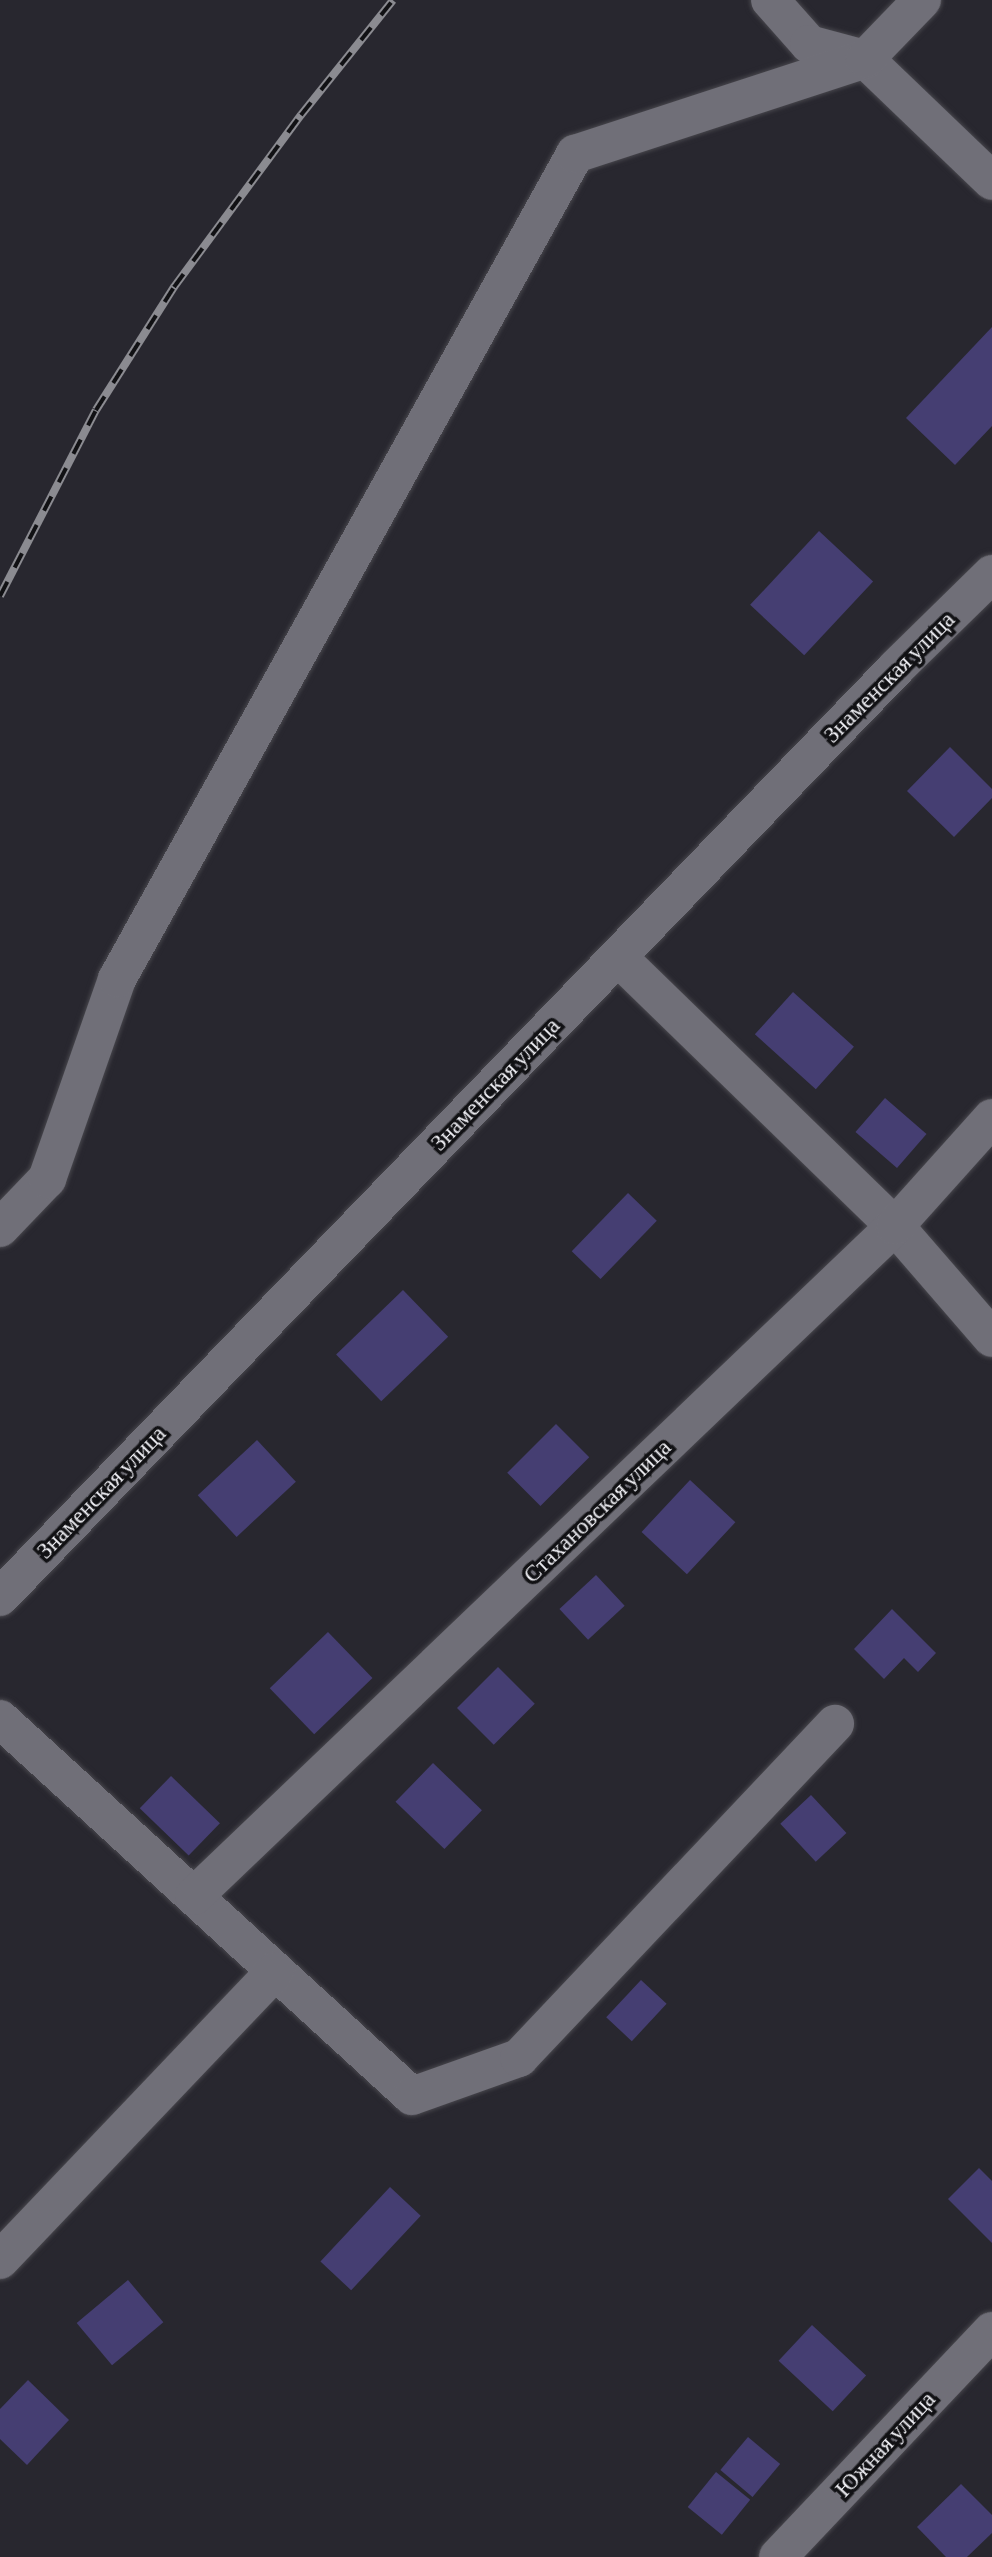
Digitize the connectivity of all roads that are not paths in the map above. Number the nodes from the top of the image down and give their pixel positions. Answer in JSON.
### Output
{"nodes":[{"id":1,"x":770,"y":0,"type":"edge"},
{"id":2,"x":922,"y":0,"type":"edge"},
{"id":3,"x":865,"y":59,"type":"junction"},
{"id":4,"x":992,"y":181,"type":"edge"},
{"id":5,"x":992,"y":574,"type":"edge"},
{"id":6,"x":618,"y":957,"type":"junction"},
{"id":7,"x":992,"y":1118,"type":"edge"},
{"id":8,"x":895,"y":1226,"type":"junction"},
{"id":9,"x":0,"y":1228,"type":"edge"},
{"id":10,"x":992,"y":1338,"type":"edge"},
{"id":11,"x":0,"y":1597,"type":"edge"},
{"id":12,"x":0,"y":1719,"type":"edge"},
{"id":13,"x":835,"y":1724,"type":"dead end"},
{"id":14,"x":194,"y":1896,"type":"junction"},
{"id":15,"x":275,"y":1971,"type":"junction"},
{"id":16,"x":0,"y":2260,"type":"edge"},
{"id":17,"x":992,"y":2331,"type":"edge"},
{"id":18,"x":778,"y":2557,"type":"edge"}],
"edges":[{"from":1,"to":3,"type":"street"},
{"from":2,"to":3,"type":"street"},
{"from":3,"to":4,"type":"street"},
{"from":3,"to":9,"type":"street"},
{"from":5,"to":6,"type":"street","name":"Знаменская улица"},
{"from":6,"to":8,"type":"street"},
{"from":6,"to":11,"type":"street","name":"Знаменская улица"},
{"from":7,"to":8,"type":"street","name":"Стахановская улица"},
{"from":8,"to":10,"type":"street"},
{"from":8,"to":14,"type":"street","name":"Стахановская улица"},
{"from":12,"to":14,"type":"street"},
{"from":13,"to":15,"type":"street"},
{"from":14,"to":15,"type":"street"},
{"from":15,"to":16,"type":"street"},
{"from":17,"to":18,"type":"street","name":"Южная улица"}]}
